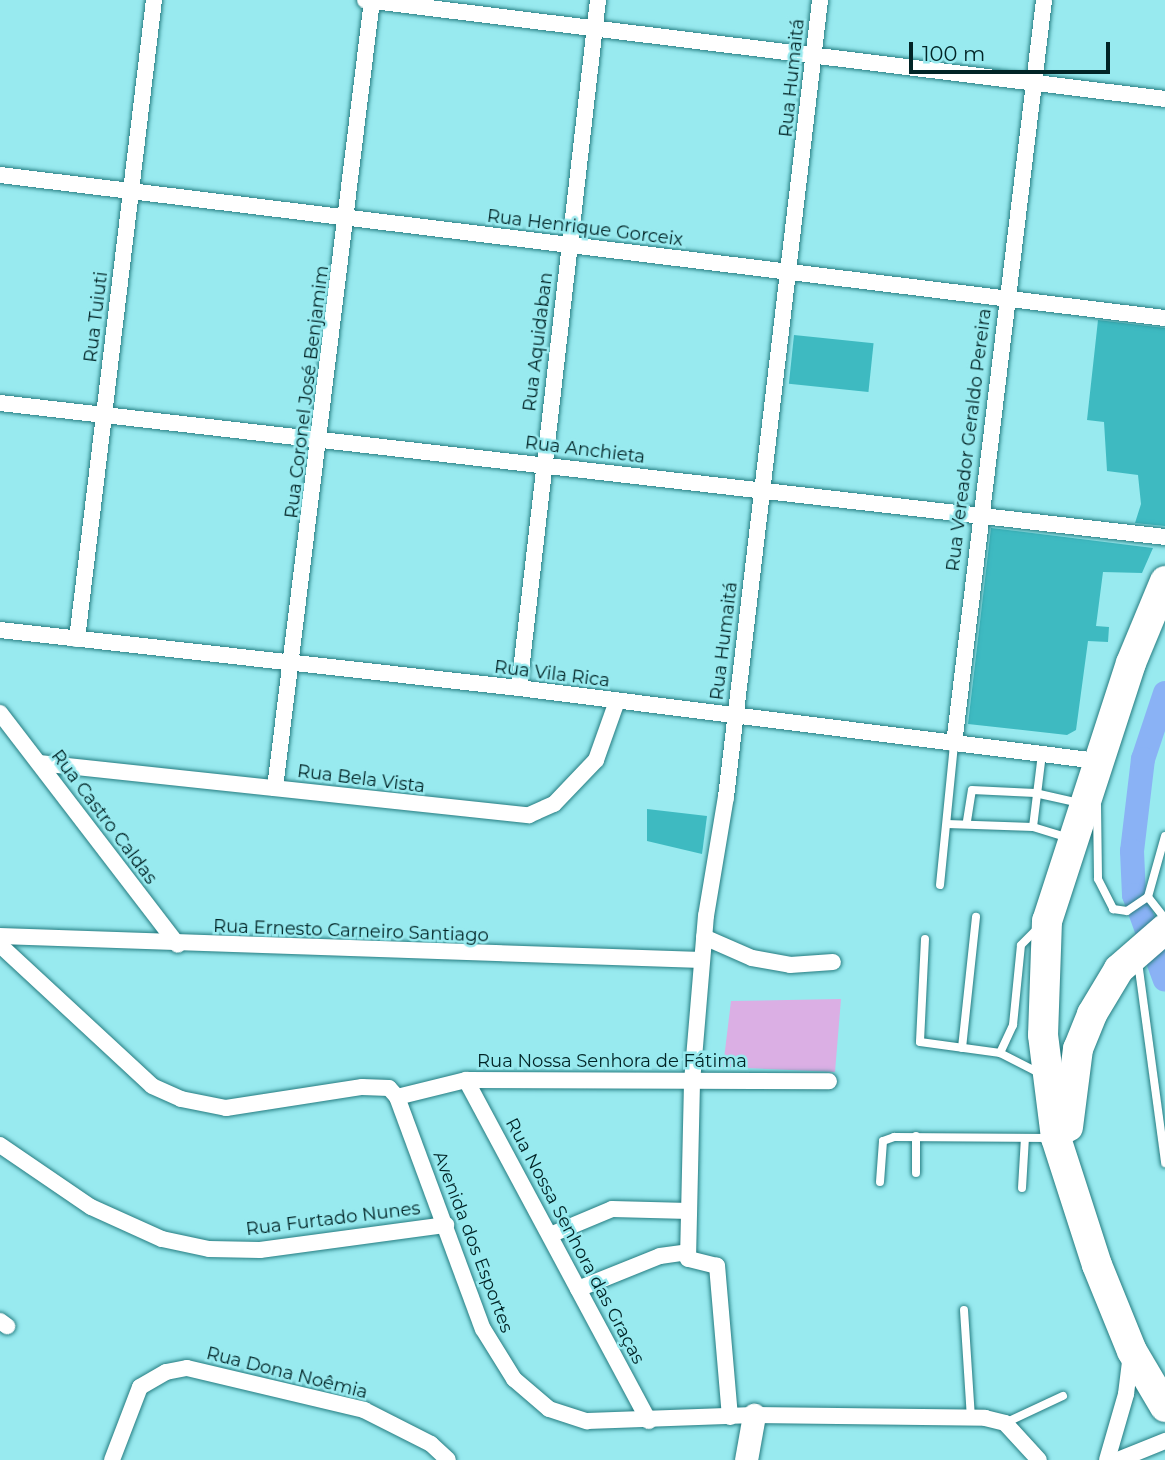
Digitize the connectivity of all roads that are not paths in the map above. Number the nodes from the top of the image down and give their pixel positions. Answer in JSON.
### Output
{"nodes":[{"id":1,"x":154,"y":0,"type":"edge"},
{"id":2,"x":370,"y":0,"type":"edge"},
{"id":3,"x":598,"y":0,"type":"edge"},
{"id":4,"x":820,"y":0,"type":"edge"},
{"id":5,"x":1044,"y":0,"type":"edge"},
{"id":6,"x":595,"y":29,"type":"junction"},
{"id":7,"x":813,"y":56,"type":"junction"},
{"id":8,"x":1034,"y":83,"type":"junction"},
{"id":9,"x":1165,"y":99,"type":"edge"},
{"id":10,"x":0,"y":175,"type":"edge"},
{"id":11,"x":131,"y":188,"type":"junction"},
{"id":12,"x":348,"y":218,"type":"junction"},
{"id":13,"x":568,"y":247,"type":"junction"},
{"id":14,"x":791,"y":272,"type":"junction"},
{"id":15,"x":1005,"y":301,"type":"junction"},
{"id":16,"x":1165,"y":318,"type":"edge"},
{"id":17,"x":0,"y":403,"type":"edge"},
{"id":18,"x":104,"y":415,"type":"junction"},
{"id":19,"x":321,"y":440,"type":"junction"},
{"id":20,"x":543,"y":465,"type":"junction"},
{"id":21,"x":763,"y":490,"type":"junction"},
{"id":22,"x":979,"y":516,"type":"junction"},
{"id":23,"x":1165,"y":537,"type":"edge"},
{"id":24,"x":1165,"y":580,"type":"edge"},
{"id":25,"x":0,"y":630,"type":"edge"},
{"id":26,"x":77,"y":639,"type":"junction"},
{"id":27,"x":290,"y":663,"type":"junction"},
{"id":28,"x":1131,"y":663,"type":"junction"},
{"id":29,"x":519,"y":688,"type":"junction"},
{"id":30,"x":617,"y":701,"type":"junction"},
{"id":31,"x":0,"y":713,"type":"edge"},
{"id":32,"x":734,"y":715,"type":"junction"},
{"id":33,"x":954,"y":744,"type":"junction"},
{"id":34,"x":1042,"y":754,"type":"junction"},
{"id":35,"x":1098,"y":761,"type":"junction"},
{"id":36,"x":39,"y":764,"type":"junction"},
{"id":37,"x":275,"y":788,"type":"junction"},
{"id":38,"x":1035,"y":793,"type":"junction"},
{"id":39,"x":1083,"y":804,"type":"junction"},
{"id":40,"x":967,"y":821,"type":"junction"},
{"id":41,"x":947,"y":824,"type":"junction"},
{"id":42,"x":1033,"y":827,"type":"junction"},
{"id":43,"x":1165,"y":836,"type":"edge"},
{"id":44,"x":1072,"y":839,"type":"junction"},
{"id":45,"x":940,"y":885,"type":"dead end"},
{"id":46,"x":1147,"y":897,"type":"junction"},
{"id":47,"x":976,"y":917,"type":"dead end"},
{"id":48,"x":1165,"y":919,"type":"edge"},
{"id":49,"x":1048,"y":921,"type":"junction"},
{"id":50,"x":1165,"y":929,"type":"edge"},
{"id":51,"x":0,"y":936,"type":"edge"},
{"id":52,"x":704,"y":937,"type":"junction"},
{"id":53,"x":925,"y":939,"type":"dead end"},
{"id":54,"x":0,"y":945,"type":"edge"},
{"id":55,"x":178,"y":945,"type":"junction"},
{"id":56,"x":1136,"y":952,"type":"junction"},
{"id":57,"x":702,"y":960,"type":"junction"},
{"id":58,"x":833,"y":962,"type":"dead end"},
{"id":59,"x":962,"y":1048,"type":"junction"},
{"id":60,"x":1000,"y":1053,"type":"junction"},
{"id":61,"x":1049,"y":1077,"type":"junction"},
{"id":62,"x":466,"y":1080,"type":"junction"},
{"id":63,"x":829,"y":1081,"type":"dead end"},
{"id":64,"x":692,"y":1082,"type":"junction"},
{"id":65,"x":397,"y":1097,"type":"junction"},
{"id":66,"x":1162,"y":1128,"type":"edge"},
{"id":67,"x":916,"y":1136,"type":"junction"},
{"id":68,"x":1025,"y":1138,"type":"junction"},
{"id":69,"x":1056,"y":1138,"type":"junction"},
{"id":70,"x":0,"y":1145,"type":"edge"},
{"id":71,"x":1165,"y":1163,"type":"edge"},
{"id":72,"x":1066,"y":1166,"type":"junction"},
{"id":73,"x":916,"y":1172,"type":"dead end"},
{"id":74,"x":880,"y":1182,"type":"dead end"},
{"id":75,"x":1022,"y":1188,"type":"dead end"},
{"id":76,"x":689,"y":1210,"type":"junction"},
{"id":77,"x":446,"y":1225,"type":"junction"},
{"id":78,"x":550,"y":1235,"type":"junction"},
{"id":79,"x":688,"y":1252,"type":"junction"},
{"id":80,"x":578,"y":1289,"type":"junction"},
{"id":81,"x":964,"y":1310,"type":"dead end"},
{"id":82,"x":1132,"y":1351,"type":"junction"},
{"id":83,"x":1063,"y":1396,"type":"dead end"},
{"id":84,"x":1165,"y":1407,"type":"edge"},
{"id":85,"x":761,"y":1416,"type":"junction"},
{"id":86,"x":730,"y":1417,"type":"junction"},
{"id":87,"x":971,"y":1417,"type":"junction"},
{"id":88,"x":649,"y":1421,"type":"junction"},
{"id":89,"x":1009,"y":1427,"type":"junction"},
{"id":90,"x":1165,"y":1441,"type":"edge"},
{"id":91,"x":752,"y":1454,"type":"edge"},
{"id":92,"x":113,"y":1460,"type":"edge"},
{"id":93,"x":448,"y":1460,"type":"edge"},
{"id":94,"x":1040,"y":1460,"type":"edge"},
{"id":95,"x":1107,"y":1460,"type":"edge"},
{"id":96,"x":1118,"y":1460,"type":"edge"}],
"edges":[{"from":1,"to":11,"type":"street","name":"Rua Tuiuti"},
{"from":2,"to":6,"type":"street"},
{"from":2,"to":12,"type":"street","name":"Rua Coronel José Benjamim"},
{"from":3,"to":6,"type":"street","name":"Rua Aquidaban"},
{"from":4,"to":7,"type":"street","name":"Rua Humaitá"},
{"from":5,"to":8,"type":"street","name":"Rua Vereador Geraldo Pereira"},
{"from":6,"to":7,"type":"street"},
{"from":6,"to":13,"type":"street","name":"Rua Aquidaban"},
{"from":7,"to":8,"type":"street"},
{"from":7,"to":14,"type":"street","name":"Rua Humaitá"},
{"from":8,"to":9,"type":"street"},
{"from":8,"to":15,"type":"street","name":"Rua Vereador Geraldo Pereira"},
{"from":10,"to":11,"type":"street","name":"Rua Henrique Gorceix"},
{"from":11,"to":12,"type":"street","name":"Rua Henrique Gorceix"},
{"from":11,"to":18,"type":"street","name":"Rua Tuiuti"},
{"from":12,"to":13,"type":"street","name":"Rua Henrique Gorceix"},
{"from":12,"to":19,"type":"street","name":"Rua Coronel José Benjamim"},
{"from":13,"to":14,"type":"street","name":"Rua Henrique Gorceix"},
{"from":13,"to":20,"type":"street","name":"Rua Aquidaban"},
{"from":14,"to":15,"type":"street","name":"Rua Henrique Gorceix"},
{"from":14,"to":21,"type":"street","name":"Rua Humaitá"},
{"from":15,"to":16,"type":"street","name":"Rua Henrique Gorceix"},
{"from":15,"to":22,"type":"street","name":"Rua Vereador Geraldo Pereira"},
{"from":17,"to":18,"type":"street","name":"Rua Anchieta"},
{"from":18,"to":19,"type":"street","name":"Rua Anchieta"},
{"from":18,"to":26,"type":"street","name":"Rua Tuiuti"},
{"from":19,"to":20,"type":"street","name":"Rua Anchieta"},
{"from":19,"to":27,"type":"street","name":"Rua Coronel José Benjamim"},
{"from":20,"to":21,"type":"street","name":"Rua Anchieta"},
{"from":20,"to":29,"type":"street","name":"Rua Aquidaban"},
{"from":21,"to":22,"type":"street","name":"Rua Anchieta"},
{"from":21,"to":32,"type":"street","name":"Rua Humaitá"},
{"from":22,"to":23,"type":"street","name":"Rua Anchieta"},
{"from":22,"to":33,"type":"street","name":"Rua Vereador Geraldo Pereira"},
{"from":24,"to":28,"type":"highway"},
{"from":25,"to":26,"type":"street","name":"Rua Vila Rica"},
{"from":26,"to":27,"type":"street","name":"Rua Vila Rica"},
{"from":27,"to":29,"type":"street","name":"Rua Vila Rica"},
{"from":27,"to":37,"type":"street","name":"Rua Coronel José Benjamim"},
{"from":28,"to":35,"type":"highway"},
{"from":28,"to":46,"type":"lane"},
{"from":29,"to":30,"type":"street","name":"Rua Vila Rica"},
{"from":30,"to":32,"type":"street","name":"Rua Vila Rica"},
{"from":30,"to":37,"type":"street","name":"Rua Bela Vista"},
{"from":31,"to":36,"type":"street","name":"Rua Castro Caldas"},
{"from":32,"to":33,"type":"street","name":"Rua Vila Rica"},
{"from":32,"to":52,"type":"street","name":"Rua Humaitá"},
{"from":33,"to":34,"type":"street","name":"Rua Vila Rica"},
{"from":33,"to":41,"type":"lane","name":"Rua Vereador Geraldo Pereira"},
{"from":34,"to":35,"type":"street","name":"Rua Vila Rica"},
{"from":34,"to":38,"type":"lane"},
{"from":35,"to":39,"type":"highway"},
{"from":36,"to":37,"type":"street","name":"Rua Bela Vista"},
{"from":36,"to":55,"type":"street","name":"Rua Castro Caldas"},
{"from":38,"to":39,"type":"lane"},
{"from":38,"to":40,"type":"lane"},
{"from":38,"to":42,"type":"lane"},
{"from":39,"to":44,"type":"highway"},
{"from":40,"to":41,"type":"lane"},
{"from":40,"to":42,"type":"lane"},
{"from":41,"to":45,"type":"lane","name":"Rua Vereador Geraldo Pereira"},
{"from":42,"to":44,"type":"lane"},
{"from":43,"to":46,"type":"lane"},
{"from":44,"to":49,"type":"highway"},
{"from":46,"to":48,"type":"lane"},
{"from":47,"to":59,"type":"lane"},
{"from":49,"to":60,"type":"lane"},
{"from":49,"to":61,"type":"highway"},
{"from":50,"to":56,"type":"highway"},
{"from":51,"to":55,"type":"street","name":"Rua Ernesto Carneiro Santiago"},
{"from":52,"to":57,"type":"street","name":"Rua Humaitá"},
{"from":52,"to":58,"type":"street"},
{"from":53,"to":59,"type":"lane"},
{"from":54,"to":65,"type":"street"},
{"from":55,"to":57,"type":"street","name":"Rua Ernesto Carneiro Santiago"},
{"from":56,"to":66,"type":"lane"},
{"from":56,"to":72,"type":"highway"},
{"from":57,"to":64,"type":"street","name":"Rua Humaitá"},
{"from":59,"to":60,"type":"lane"},
{"from":60,"to":61,"type":"lane"},
{"from":61,"to":69,"type":"highway"},
{"from":62,"to":64,"type":"street","name":"Rua Nossa Senhora de Fátima"},
{"from":62,"to":65,"type":"street","name":"Rua Nossa Senhora de Fátima"},
{"from":62,"to":78,"type":"street","name":"Rua Nossa Senhora das Graças"},
{"from":63,"to":64,"type":"street","name":"Rua Nossa Senhora de Fátima"},
{"from":64,"to":76,"type":"street","name":"Rua Humaitá"},
{"from":65,"to":77,"type":"street","name":"Avenida dos Esportes"},
{"from":66,"to":71,"type":"lane"},
{"from":67,"to":68,"type":"lane"},
{"from":67,"to":73,"type":"lane"},
{"from":67,"to":74,"type":"lane"},
{"from":68,"to":69,"type":"lane"},
{"from":68,"to":75,"type":"lane"},
{"from":69,"to":72,"type":"highway"},
{"from":70,"to":77,"type":"street","name":"Rua Furtado Nunes"},
{"from":72,"to":82,"type":"highway"},
{"from":76,"to":78,"type":"street"},
{"from":76,"to":79,"type":"street","name":"Rua Humaitá"},
{"from":77,"to":88,"type":"street","name":"Avenida dos Esportes"},
{"from":78,"to":80,"type":"street","name":"Rua Nossa Senhora das Graças"},
{"from":79,"to":80,"type":"street"},
{"from":79,"to":86,"type":"street"},
{"from":80,"to":88,"type":"street","name":"Rua Nossa Senhora das Graças"},
{"from":81,"to":87,"type":"lane"},
{"from":82,"to":84,"type":"highway"},
{"from":82,"to":95,"type":"street"},
{"from":83,"to":89,"type":"lane"},
{"from":85,"to":86,"type":"street","name":"Avenida dos Esportes"},
{"from":85,"to":87,"type":"street","name":"Avenida dos Esportes"},
{"from":85,"to":91,"type":"street"},
{"from":86,"to":88,"type":"street","name":"Avenida dos Esportes"},
{"from":86,"to":91,"type":"street"},
{"from":87,"to":89,"type":"street","name":"Avenida dos Esportes"},
{"from":89,"to":94,"type":"street"},
{"from":90,"to":96,"type":"street"},
{"from":92,"to":93,"type":"street","name":"Rua Dona Noêmia"}]}
